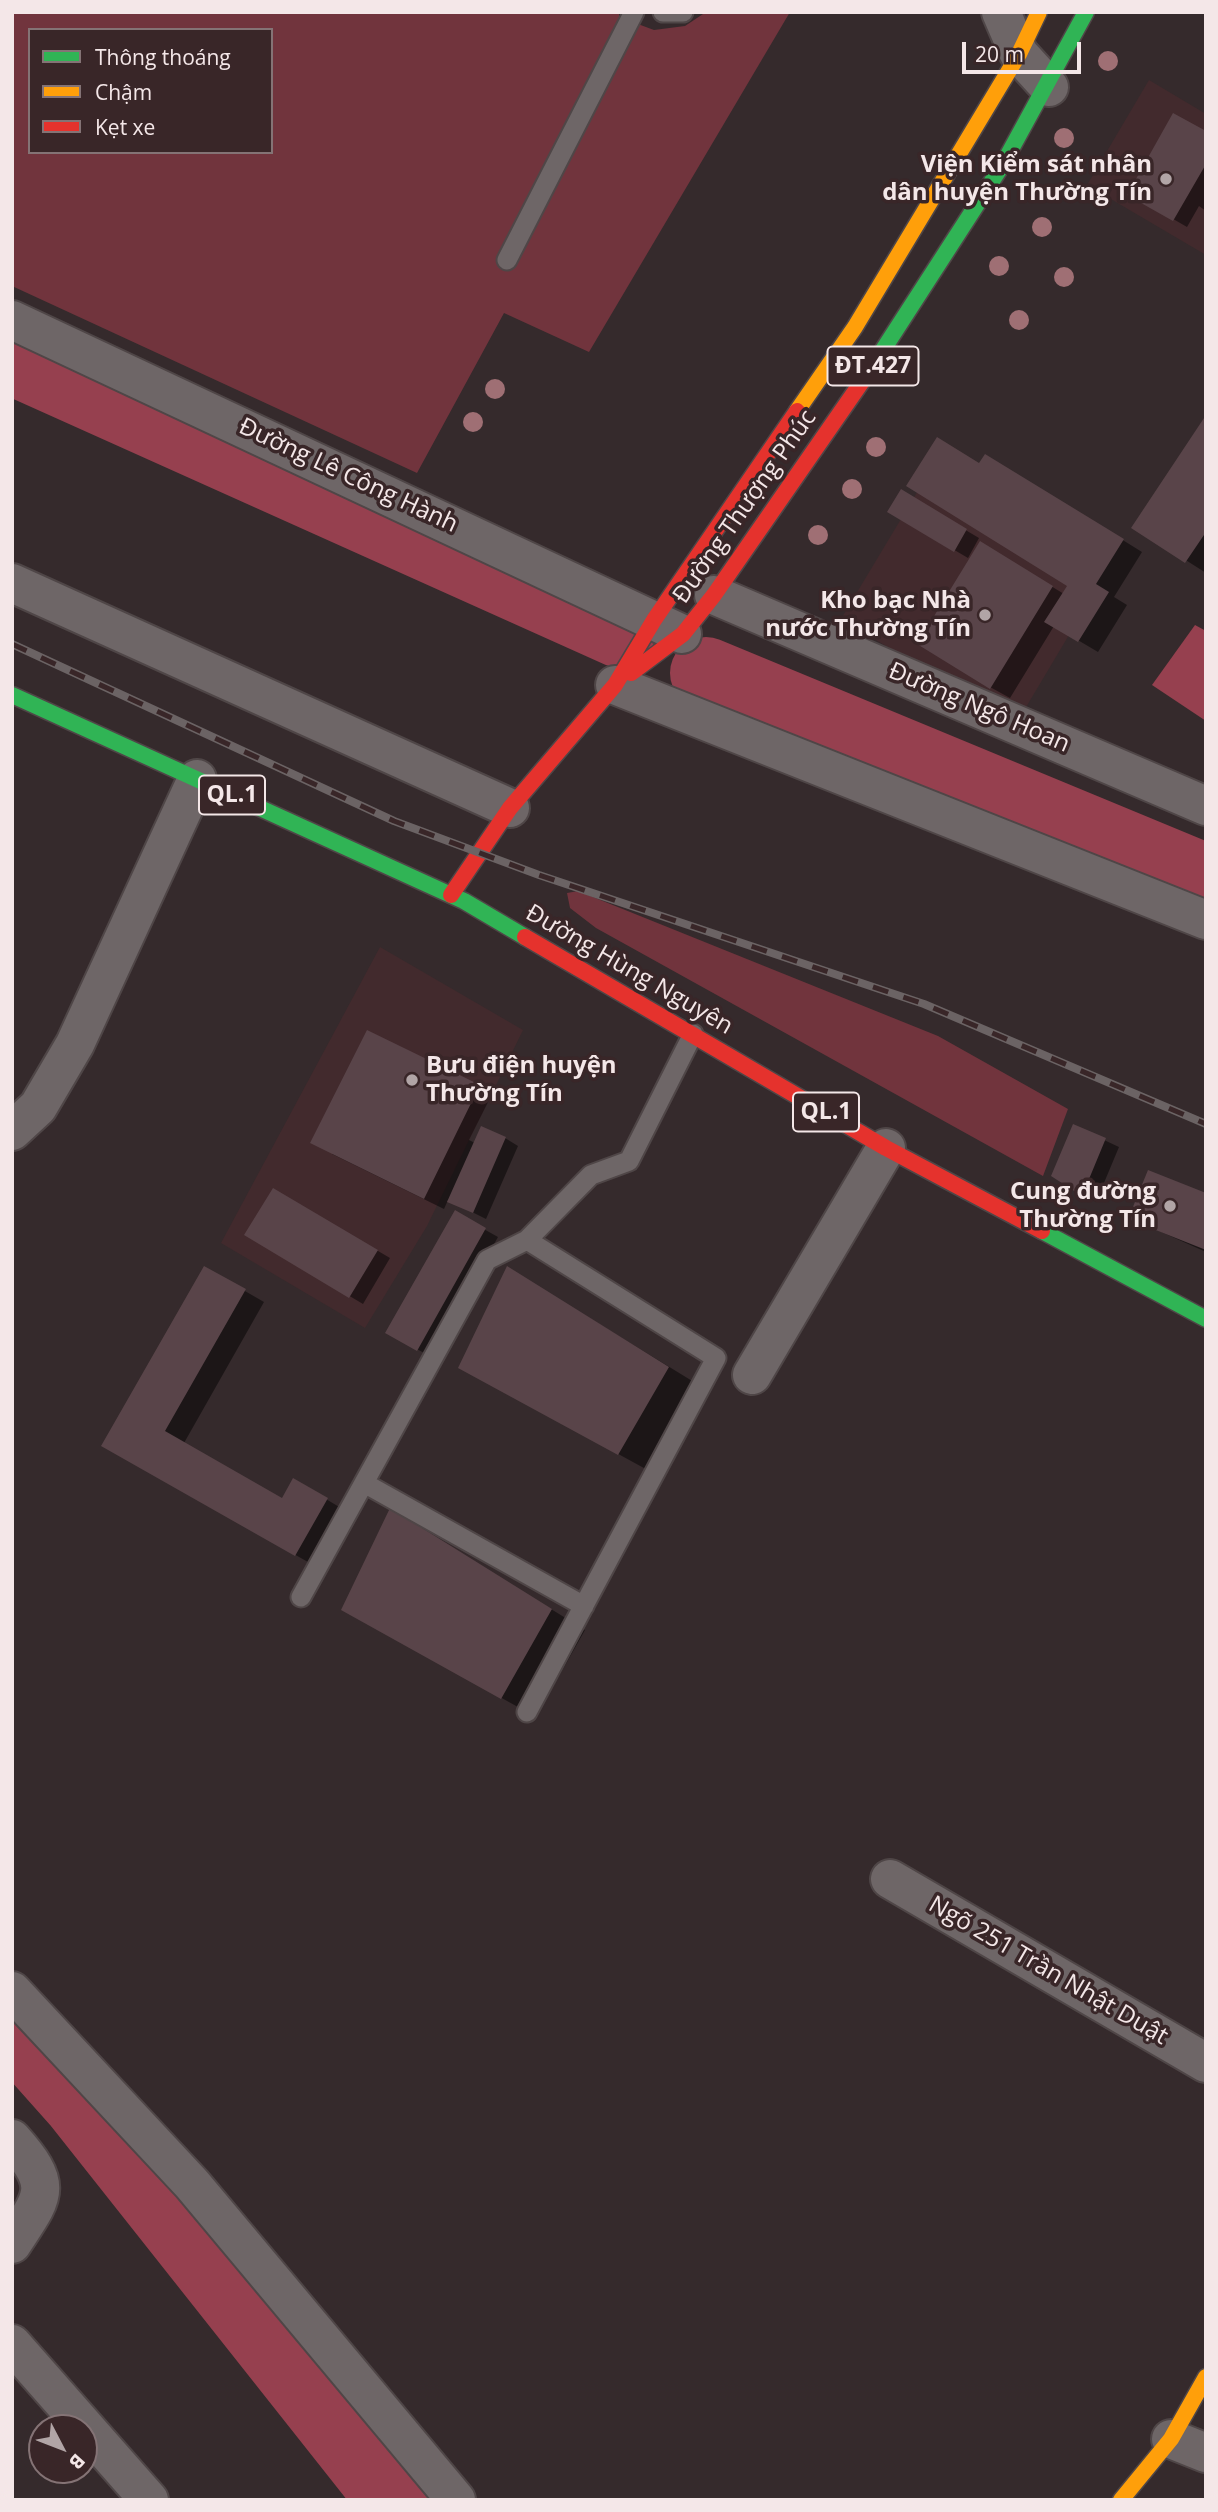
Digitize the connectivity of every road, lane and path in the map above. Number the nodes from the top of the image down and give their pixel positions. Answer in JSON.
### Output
{"nodes":[{"id":1,"x":634,"y":12,"type":"edge"},
{"id":2,"x":663,"y":12,"type":"edge"},
{"id":3,"x":683,"y":12,"type":"edge"},
{"id":4,"x":1001,"y":12,"type":"edge"},
{"id":5,"x":1039,"y":12,"type":"edge"},
{"id":6,"x":1086,"y":12,"type":"edge"},
{"id":7,"x":1019,"y":54,"type":"junction"},
{"id":8,"x":1049,"y":87,"type":"junction"},
{"id":9,"x":507,"y":260,"type":"dead end"},
{"id":10,"x":12,"y":320,"type":"edge"},
{"id":11,"x":12,"y":583,"type":"edge"},
{"id":12,"x":714,"y":595,"type":"junction"},
{"id":13,"x":669,"y":627,"type":"junction"},
{"id":14,"x":615,"y":685,"type":"junction"},
{"id":15,"x":12,"y":695,"type":"edge"},
{"id":16,"x":197,"y":779,"type":"junction"},
{"id":17,"x":1206,"y":806,"type":"edge"},
{"id":18,"x":510,"y":808,"type":"junction"},
{"id":19,"x":451,"y":895,"type":"junction"},
{"id":20,"x":1206,"y":920,"type":"edge"},
{"id":21,"x":693,"y":1034,"type":"junction"},
{"id":22,"x":12,"y":1130,"type":"edge"},
{"id":23,"x":886,"y":1147,"type":"junction"},
{"id":24,"x":527,"y":1240,"type":"junction"},
{"id":25,"x":1206,"y":1319,"type":"edge"},
{"id":26,"x":752,"y":1375,"type":"dead end"},
{"id":27,"x":365,"y":1483,"type":"junction"},
{"id":28,"x":301,"y":1597,"type":"dead end"},
{"id":29,"x":584,"y":1606,"type":"junction"},
{"id":30,"x":527,"y":1712,"type":"dead end"},
{"id":31,"x":890,"y":1879,"type":"dead end"},
{"id":32,"x":12,"y":1991,"type":"edge"},
{"id":33,"x":1206,"y":2063,"type":"edge"},
{"id":34,"x":12,"y":2139,"type":"edge"},
{"id":35,"x":12,"y":2244,"type":"edge"},
{"id":36,"x":12,"y":2344,"type":"edge"},
{"id":37,"x":1206,"y":2377,"type":"edge"},
{"id":38,"x":1171,"y":2439,"type":"junction"},
{"id":39,"x":1206,"y":2453,"type":"edge"},
{"id":40,"x":149,"y":2500,"type":"edge"},
{"id":41,"x":456,"y":2500,"type":"edge"},
{"id":42,"x":1121,"y":2500,"type":"edge"}],
"edges":[{"from":1,"to":9,"type":"lane"},
{"from":2,"to":3,"type":"lane"},
{"from":4,"to":7,"type":"street"},
{"from":5,"to":7,"type":"main road","name":"Đường Thượng Phúc","number":"ĐT.427"},
{"from":6,"to":8,"type":"main road","name":"Đường Thượng Phúc","number":"ĐT.427"},
{"from":7,"to":8,"type":"street"},
{"from":7,"to":13,"type":"main road","name":"Đường Thượng Phúc","number":"ĐT.427"},
{"from":8,"to":12,"type":"main road","name":"Đường Thượng Phúc","number":"ĐT.427"},
{"from":10,"to":13,"type":"street","name":"Đường Lê Công Hành"},
{"from":11,"to":18,"type":"street"},
{"from":12,"to":13,"type":"main road","name":"Đường Thượng Phúc","number":"ĐT.427"},
{"from":12,"to":17,"type":"street","name":"Đường Ngô Hoan"},
{"from":13,"to":14,"type":"main road","name":"Đường Thượng Phúc","number":"ĐT.427"},
{"from":13,"to":14,"type":"main road","name":"Đường Thượng Phúc","number":"ĐT.427"},
{"from":14,"to":18,"type":"main road","name":"Đường Thượng Phúc","number":"ĐT.427"},
{"from":14,"to":20,"type":"street"},
{"from":15,"to":16,"type":"main road","name":"Đường Hùng Nguyên","number":"QL.1"},
{"from":16,"to":19,"type":"main road","name":"Đường Hùng Nguyên","number":"QL.1"},
{"from":16,"to":22,"type":"street"},
{"from":18,"to":19,"type":"main road","name":"Đường Thượng Phúc","number":"ĐT.427"},
{"from":19,"to":21,"type":"main road","name":"Đường Hùng Nguyên","number":"QL.1"},
{"from":21,"to":23,"type":"main road","name":"Đường Hùng Nguyên","number":"QL.1"},
{"from":21,"to":24,"type":"lane"},
{"from":23,"to":25,"type":"main road","name":"Đường Hùng Nguyên","number":"QL.1"},
{"from":23,"to":26,"type":"street"},
{"from":24,"to":27,"type":"lane"},
{"from":24,"to":29,"type":"lane"},
{"from":27,"to":28,"type":"lane"},
{"from":27,"to":29,"type":"lane"},
{"from":29,"to":30,"type":"lane"},
{"from":31,"to":33,"type":"street","name":"Ngõ 251 Trần Nhật Duật"},
{"from":32,"to":41,"type":"street"},
{"from":34,"to":35,"type":"street"},
{"from":36,"to":40,"type":"street"},
{"from":37,"to":38,"type":"main road"},
{"from":38,"to":39,"type":"street"},
{"from":38,"to":42,"type":"main road"}]}
